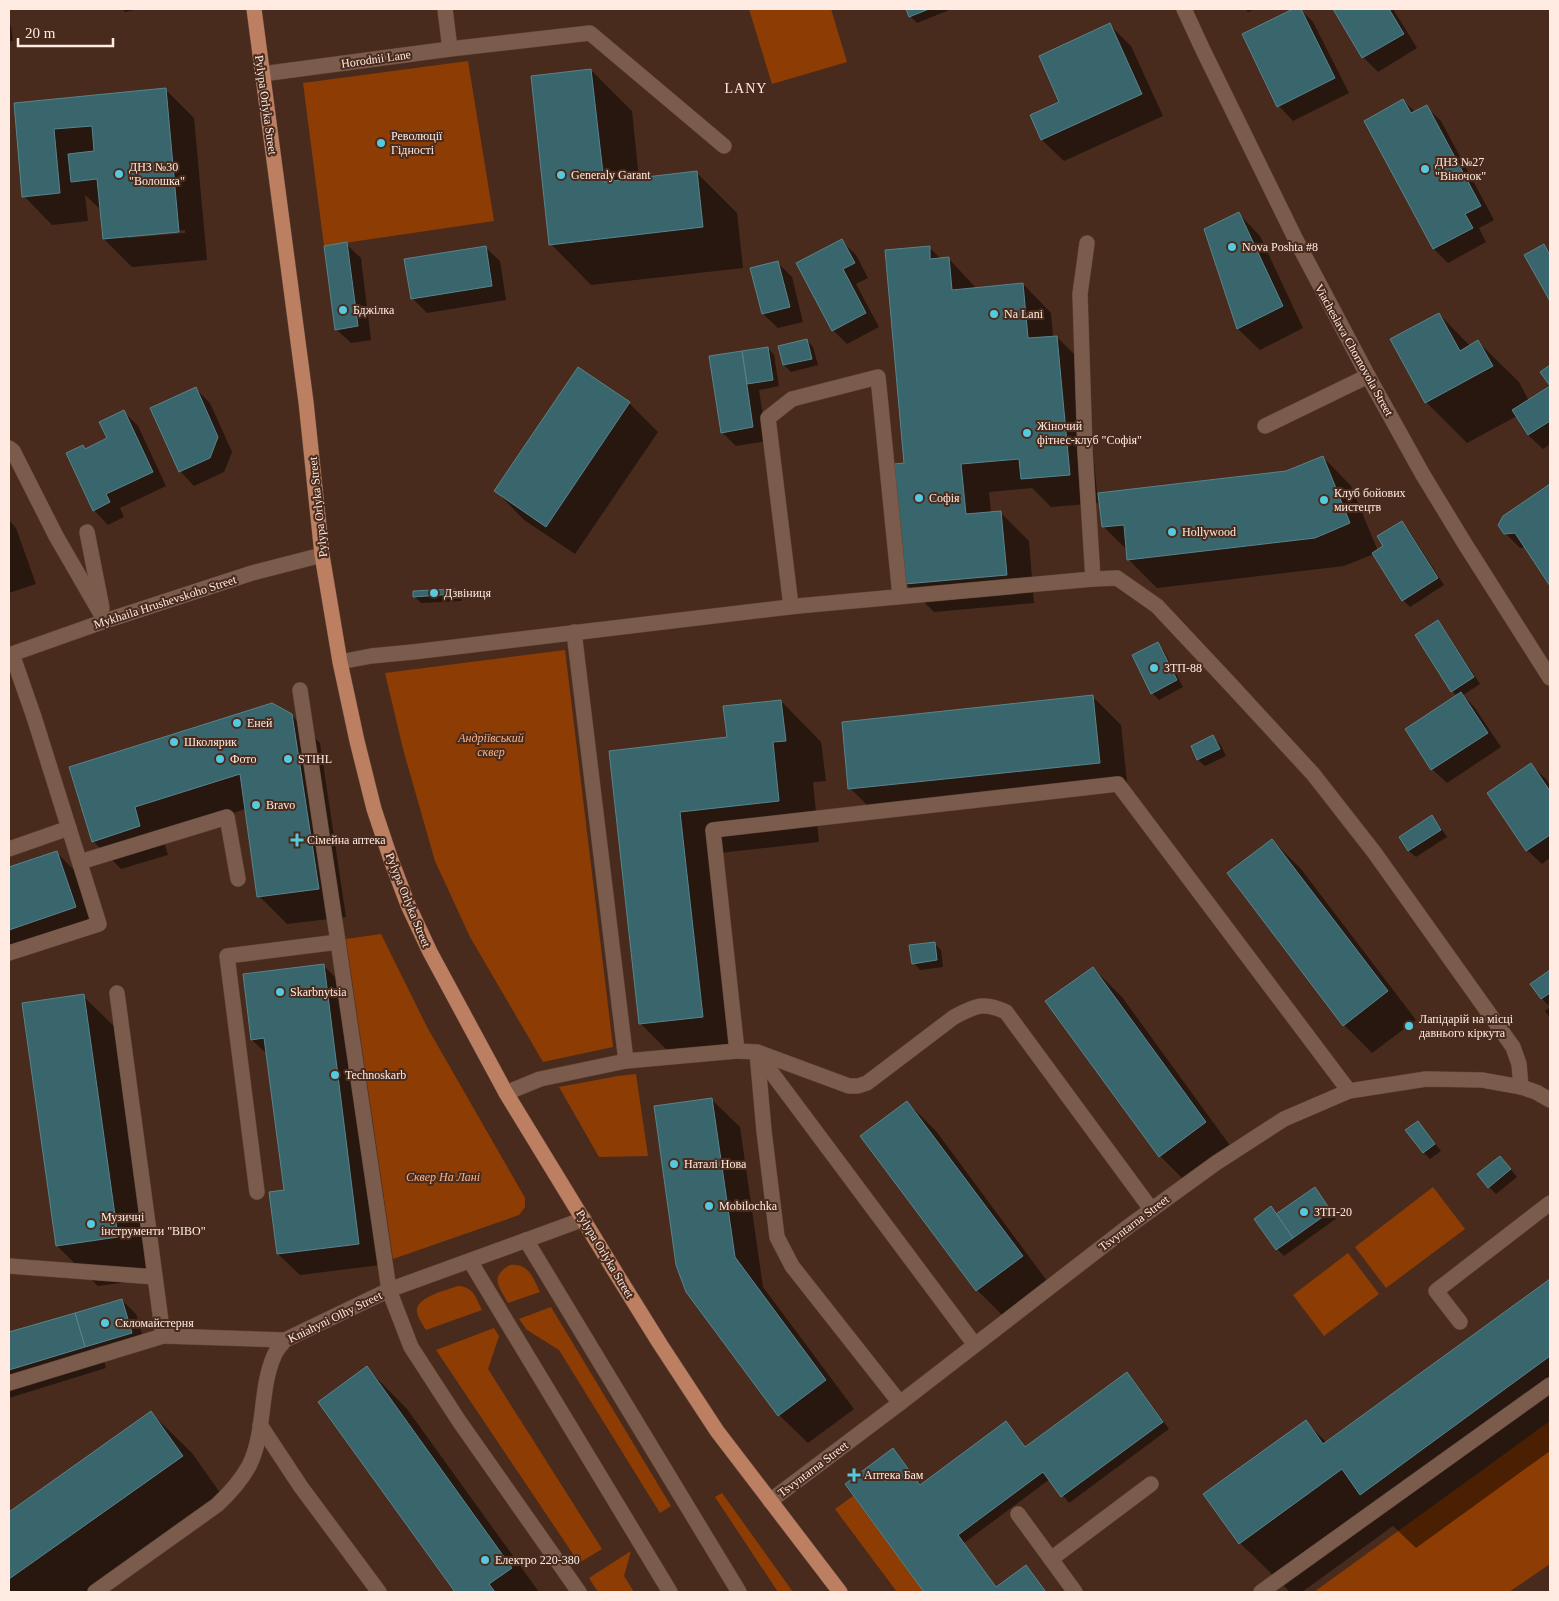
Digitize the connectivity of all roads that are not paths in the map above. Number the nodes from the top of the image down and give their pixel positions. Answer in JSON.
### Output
{"nodes":[{"id":1,"x":254,"y":9,"type":"edge"},
{"id":2,"x":445,"y":9,"type":"edge"},
{"id":3,"x":1184,"y":9,"type":"edge"},
{"id":4,"x":450,"y":49,"type":"junction"},
{"id":5,"x":262,"y":74,"type":"junction"},
{"id":6,"x":724,"y":146,"type":"dead end"},
{"id":7,"x":1087,"y":243,"type":"dead end"},
{"id":8,"x":1368,"y":376,"type":"junction"},
{"id":9,"x":1266,"y":426,"type":"dead end"},
{"id":10,"x":9,"y":448,"type":"edge"},
{"id":11,"x":87,"y":532,"type":"dead end"},
{"id":12,"x":322,"y":555,"type":"junction"},
{"id":13,"x":1093,"y":579,"type":"junction"},
{"id":14,"x":900,"y":596,"type":"junction"},
{"id":15,"x":791,"y":606,"type":"junction"},
{"id":16,"x":104,"y":622,"type":"junction"},
{"id":17,"x":574,"y":632,"type":"junction"},
{"id":18,"x":10,"y":655,"type":"edge"},
{"id":19,"x":340,"y":662,"type":"junction"},
{"id":20,"x":1550,"y":678,"type":"edge"},
{"id":21,"x":300,"y":690,"type":"dead end"},
{"id":22,"x":69,"y":828,"type":"junction"},
{"id":23,"x":9,"y":849,"type":"edge"},
{"id":24,"x":80,"y":862,"type":"junction"},
{"id":25,"x":238,"y":879,"type":"dead end"},
{"id":26,"x":338,"y":942,"type":"junction"},
{"id":27,"x":9,"y":953,"type":"edge"},
{"id":28,"x":117,"y":993,"type":"dead end"},
{"id":29,"x":737,"y":1051,"type":"junction"},
{"id":30,"x":756,"y":1052,"type":"junction"},
{"id":31,"x":626,"y":1061,"type":"junction"},
{"id":32,"x":1521,"y":1087,"type":"junction"},
{"id":33,"x":1349,"y":1091,"type":"junction"},
{"id":34,"x":506,"y":1092,"type":"junction"},
{"id":35,"x":1550,"y":1100,"type":"edge"},
{"id":36,"x":256,"y":1192,"type":"dead end"},
{"id":37,"x":1550,"y":1203,"type":"edge"},
{"id":38,"x":1151,"y":1209,"type":"junction"},
{"id":39,"x":584,"y":1219,"type":"junction"},
{"id":40,"x":526,"y":1240,"type":"junction"},
{"id":41,"x":470,"y":1260,"type":"junction"},
{"id":42,"x":9,"y":1266,"type":"edge"},
{"id":43,"x":155,"y":1276,"type":"junction"},
{"id":44,"x":389,"y":1290,"type":"junction"},
{"id":45,"x":1460,"y":1322,"type":"dead end"},
{"id":46,"x":163,"y":1336,"type":"junction"},
{"id":47,"x":285,"y":1340,"type":"junction"},
{"id":48,"x":975,"y":1345,"type":"junction"},
{"id":49,"x":9,"y":1383,"type":"edge"},
{"id":50,"x":1550,"y":1385,"type":"edge"},
{"id":51,"x":900,"y":1403,"type":"junction"},
{"id":52,"x":260,"y":1425,"type":"junction"},
{"id":53,"x":1151,"y":1484,"type":"dead end"},
{"id":54,"x":770,"y":1501,"type":"junction"},
{"id":55,"x":1018,"y":1514,"type":"dead end"},
{"id":56,"x":1051,"y":1559,"type":"junction"},
{"id":57,"x":96,"y":1592,"type":"edge"},
{"id":58,"x":378,"y":1592,"type":"edge"},
{"id":59,"x":579,"y":1592,"type":"edge"},
{"id":60,"x":670,"y":1592,"type":"edge"},
{"id":61,"x":738,"y":1592,"type":"edge"},
{"id":62,"x":840,"y":1592,"type":"edge"},
{"id":63,"x":1075,"y":1592,"type":"edge"},
{"id":64,"x":1261,"y":1592,"type":"edge"}],
"edges":[{"from":1,"to":5,"type":"main road","name":"Pylypa Orlyka Street"},
{"from":2,"to":4,"type":"street"},
{"from":3,"to":8,"type":"street","name":"Viacheslava Chornovola Street"},
{"from":4,"to":5,"type":"street","name":"Horodnii Lane"},
{"from":4,"to":6,"type":"street","name":"Horodnii Lane"},
{"from":5,"to":12,"type":"main road","name":"Pylypa Orlyka Street"},
{"from":7,"to":13,"type":"street"},
{"from":8,"to":9,"type":"street"},
{"from":8,"to":20,"type":"street","name":"Viacheslava Chornovola Street"},
{"from":10,"to":16,"type":"street"},
{"from":11,"to":16,"type":"street"},
{"from":12,"to":16,"type":"street","name":"Mykhaila Hrushevskoho Street"},
{"from":12,"to":19,"type":"main road","name":"Pylypa Orlyka Street"},
{"from":13,"to":14,"type":"street"},
{"from":13,"to":32,"type":"street"},
{"from":14,"to":15,"type":"street"},
{"from":14,"to":15,"type":"street"},
{"from":15,"to":17,"type":"street"},
{"from":16,"to":18,"type":"street","name":"Mykhaila Hrushevskoho Street"},
{"from":17,"to":19,"type":"street"},
{"from":17,"to":31,"type":"street"},
{"from":18,"to":22,"type":"street"},
{"from":19,"to":34,"type":"main road","name":"Pylypa Orlyka Street"},
{"from":21,"to":26,"type":"street"},
{"from":22,"to":23,"type":"street"},
{"from":22,"to":24,"type":"street"},
{"from":24,"to":25,"type":"street"},
{"from":24,"to":27,"type":"street"},
{"from":26,"to":36,"type":"street"},
{"from":26,"to":44,"type":"street"},
{"from":28,"to":43,"type":"street"},
{"from":29,"to":30,"type":"street"},
{"from":29,"to":31,"type":"street"},
{"from":29,"to":33,"type":"street"},
{"from":30,"to":38,"type":"street"},
{"from":30,"to":48,"type":"street"},
{"from":30,"to":51,"type":"street"},
{"from":31,"to":34,"type":"street"},
{"from":32,"to":33,"type":"street","name":"Tsvyntarna Street"},
{"from":32,"to":35,"type":"street","name":"Tsvyntarna Street"},
{"from":33,"to":38,"type":"street","name":"Tsvyntarna Street"},
{"from":34,"to":39,"type":"main road","name":"Pylypa Orlyka Street"},
{"from":37,"to":45,"type":"street"},
{"from":38,"to":48,"type":"street","name":"Tsvyntarna Street"},
{"from":39,"to":40,"type":"street","name":"Kniahyni Olhy Street"},
{"from":39,"to":54,"type":"main road","name":"Pylypa Orlyka Street"},
{"from":40,"to":41,"type":"street","name":"Kniahyni Olhy Street"},
{"from":40,"to":61,"type":"street"},
{"from":41,"to":44,"type":"street","name":"Kniahyni Olhy Street"},
{"from":41,"to":60,"type":"street"},
{"from":42,"to":43,"type":"street"},
{"from":43,"to":46,"type":"street"},
{"from":44,"to":47,"type":"street","name":"Kniahyni Olhy Street"},
{"from":44,"to":59,"type":"street"},
{"from":46,"to":47,"type":"street"},
{"from":46,"to":49,"type":"street"},
{"from":47,"to":52,"type":"street","name":"Kniahyni Olhy Street"},
{"from":48,"to":51,"type":"street","name":"Tsvyntarna Street"},
{"from":50,"to":64,"type":"street"},
{"from":51,"to":54,"type":"street","name":"Tsvyntarna Street"},
{"from":52,"to":57,"type":"street","name":"Kniahyni Olhy Street"},
{"from":52,"to":58,"type":"street"},
{"from":53,"to":56,"type":"street"},
{"from":54,"to":62,"type":"main road","name":"Pylypa Orlyka Street"},
{"from":55,"to":56,"type":"street"},
{"from":56,"to":63,"type":"street"}]}
